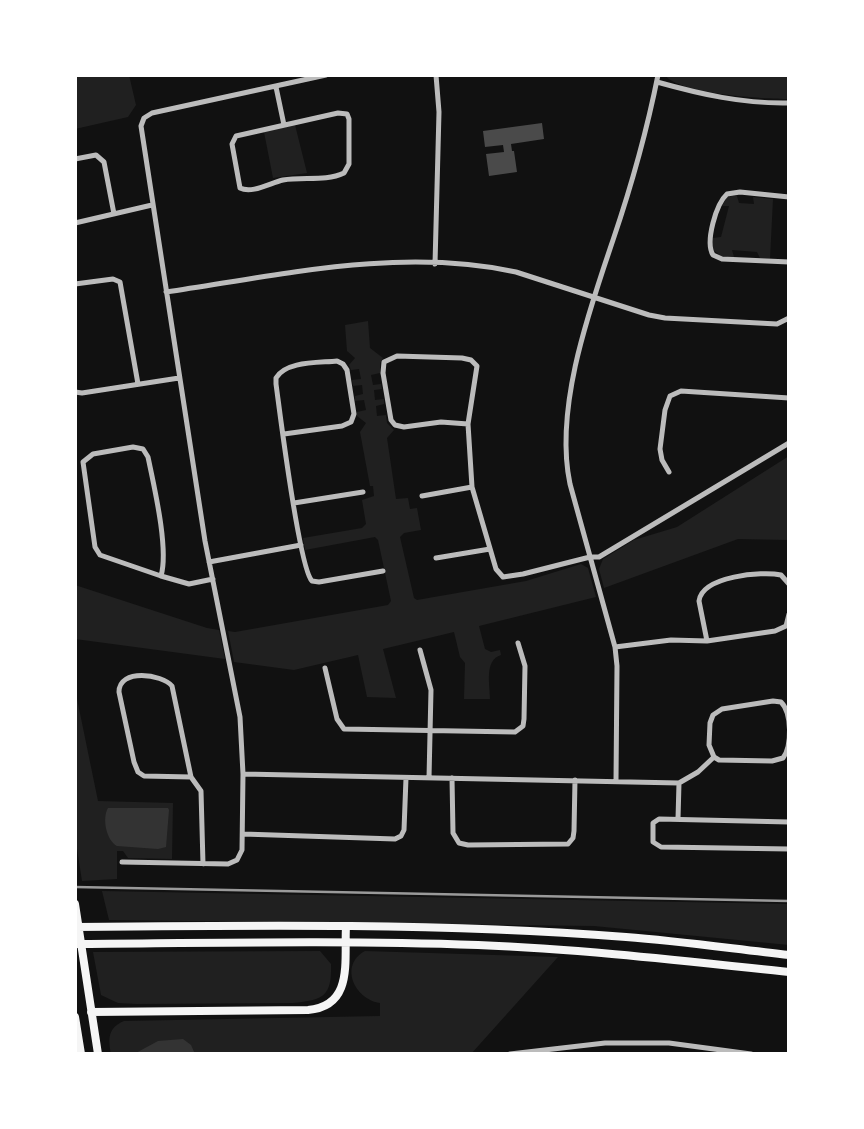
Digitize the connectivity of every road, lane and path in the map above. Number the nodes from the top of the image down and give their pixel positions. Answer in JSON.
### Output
{"nodes":[{"id":1,"x":326,"y":75,"type":"edge"},
{"id":2,"x":436,"y":75,"type":"edge"},
{"id":3,"x":657,"y":79,"type":"edge"},
{"id":4,"x":276,"y":87,"type":"junction"},
{"id":5,"x":789,"y":103,"type":"edge"},
{"id":6,"x":284,"y":125,"type":"junction"},
{"id":7,"x":75,"y":159,"type":"edge"},
{"id":8,"x":789,"y":197,"type":"edge"},
{"id":9,"x":152,"y":205,"type":"junction"},
{"id":10,"x":114,"y":214,"type":"junction"},
{"id":11,"x":75,"y":222,"type":"edge"},
{"id":12,"x":789,"y":262,"type":"edge"},
{"id":13,"x":435,"y":264,"type":"junction"},
{"id":14,"x":75,"y":284,"type":"edge"},
{"id":15,"x":166,"y":292,"type":"junction"},
{"id":16,"x":593,"y":297,"type":"junction"},
{"id":17,"x":789,"y":318,"type":"edge"},
{"id":18,"x":179,"y":378,"type":"junction"},
{"id":19,"x":138,"y":384,"type":"junction"},
{"id":20,"x":75,"y":392,"type":"edge"},
{"id":21,"x":789,"y":398,"type":"edge"},
{"id":22,"x":468,"y":425,"type":"junction"},
{"id":23,"x":284,"y":434,"type":"junction"},
{"id":24,"x":789,"y":443,"type":"edge"},
{"id":25,"x":668,"y":472,"type":"dead end"},
{"id":26,"x":472,"y":487,"type":"junction"},
{"id":27,"x":363,"y":492,"type":"dead end"},
{"id":28,"x":422,"y":496,"type":"dead end"},
{"id":29,"x":294,"y":503,"type":"junction"},
{"id":30,"x":301,"y":545,"type":"junction"},
{"id":31,"x":490,"y":549,"type":"junction"},
{"id":32,"x":590,"y":556,"type":"junction"},
{"id":33,"x":436,"y":558,"type":"dead end"},
{"id":34,"x":209,"y":562,"type":"junction"},
{"id":35,"x":383,"y":571,"type":"dead end"},
{"id":36,"x":161,"y":576,"type":"junction"},
{"id":37,"x":213,"y":579,"type":"junction"},
{"id":38,"x":789,"y":583,"type":"edge"},
{"id":39,"x":789,"y":614,"type":"edge"},
{"id":40,"x":707,"y":641,"type":"junction"},
{"id":41,"x":518,"y":643,"type":"dead end"},
{"id":42,"x":615,"y":647,"type":"junction"},
{"id":43,"x":420,"y":650,"type":"dead end"},
{"id":44,"x":325,"y":668,"type":"dead end"},
{"id":45,"x":430,"y":732,"type":"junction"},
{"id":46,"x":714,"y":757,"type":"junction"},
{"id":47,"x":243,"y":774,"type":"junction"},
{"id":48,"x":191,"y":777,"type":"junction"},
{"id":49,"x":406,"y":778,"type":"junction"},
{"id":50,"x":429,"y":778,"type":"junction"},
{"id":51,"x":452,"y":778,"type":"junction"},
{"id":52,"x":575,"y":780,"type":"junction"},
{"id":53,"x":616,"y":781,"type":"junction"},
{"id":54,"x":679,"y":783,"type":"junction"},
{"id":55,"x":678,"y":819,"type":"junction"},
{"id":56,"x":789,"y":822,"type":"edge"},
{"id":57,"x":243,"y":834,"type":"junction"},
{"id":58,"x":789,"y":849,"type":"edge"},
{"id":59,"x":122,"y":862,"type":"dead end"},
{"id":60,"x":203,"y":864,"type":"junction"},
{"id":61,"x":75,"y":904,"type":"edge"},
{"id":62,"x":346,"y":926,"type":"junction"},
{"id":63,"x":75,"y":927,"type":"edge"},
{"id":64,"x":345,"y":943,"type":"junction"},
{"id":65,"x":75,"y":944,"type":"edge"},
{"id":66,"x":789,"y":955,"type":"edge"},
{"id":67,"x":789,"y":972,"type":"edge"},
{"id":68,"x":91,"y":1012,"type":"junction"},
{"id":69,"x":75,"y":1017,"type":"edge"},
{"id":70,"x":81,"y":1054,"type":"edge"},
{"id":71,"x":98,"y":1054,"type":"edge"},
{"id":72,"x":510,"y":1054,"type":"edge"},
{"id":73,"x":751,"y":1054,"type":"edge"}],
"edges":[{"from":1,"to":4,"type":"street"},
{"from":2,"to":13,"type":"street"},
{"from":3,"to":5,"type":"street"},
{"from":3,"to":16,"type":"street"},
{"from":4,"to":6,"type":"street"},
{"from":4,"to":9,"type":"street"},
{"from":6,"to":6,"type":"street"},
{"from":7,"to":10,"type":"street"},
{"from":8,"to":12,"type":"street"},
{"from":9,"to":10,"type":"street"},
{"from":9,"to":15,"type":"street"},
{"from":10,"to":11,"type":"street"},
{"from":13,"to":15,"type":"street"},
{"from":13,"to":16,"type":"street"},
{"from":14,"to":19,"type":"street"},
{"from":15,"to":18,"type":"street"},
{"from":16,"to":17,"type":"street"},
{"from":16,"to":32,"type":"street"},
{"from":18,"to":19,"type":"street"},
{"from":18,"to":34,"type":"street"},
{"from":19,"to":20,"type":"street"},
{"from":21,"to":25,"type":"street"},
{"from":22,"to":22,"type":"street"},
{"from":22,"to":26,"type":"street"},
{"from":23,"to":23,"type":"street"},
{"from":23,"to":29,"type":"street"},
{"from":24,"to":32,"type":"street"},
{"from":26,"to":28,"type":"street"},
{"from":26,"to":31,"type":"street"},
{"from":27,"to":29,"type":"street"},
{"from":29,"to":30,"type":"street"},
{"from":30,"to":34,"type":"street"},
{"from":30,"to":35,"type":"street"},
{"from":31,"to":32,"type":"street"},
{"from":31,"to":33,"type":"street"},
{"from":32,"to":42,"type":"street"},
{"from":34,"to":37,"type":"street"},
{"from":36,"to":36,"type":"street"},
{"from":36,"to":37,"type":"street"},
{"from":37,"to":47,"type":"street"},
{"from":38,"to":40,"type":"street"},
{"from":39,"to":40,"type":"street"},
{"from":40,"to":42,"type":"street"},
{"from":41,"to":45,"type":"street"},
{"from":42,"to":53,"type":"street"},
{"from":43,"to":45,"type":"street"},
{"from":44,"to":45,"type":"street"},
{"from":45,"to":50,"type":"street"},
{"from":46,"to":46,"type":"street"},
{"from":46,"to":54,"type":"street"},
{"from":47,"to":49,"type":"street"},
{"from":47,"to":57,"type":"street"},
{"from":48,"to":48,"type":"street"},
{"from":48,"to":60,"type":"street"},
{"from":49,"to":50,"type":"street"},
{"from":49,"to":57,"type":"street"},
{"from":50,"to":51,"type":"street"},
{"from":51,"to":52,"type":"street"},
{"from":51,"to":52,"type":"street"},
{"from":52,"to":53,"type":"street"},
{"from":53,"to":54,"type":"street"},
{"from":54,"to":55,"type":"street"},
{"from":55,"to":56,"type":"street"},
{"from":55,"to":58,"type":"street"},
{"from":57,"to":60,"type":"street"},
{"from":59,"to":60,"type":"street"},
{"from":61,"to":68,"type":"main road"},
{"from":62,"to":63,"type":"main road"},
{"from":62,"to":64,"type":"main road"},
{"from":62,"to":66,"type":"main road"},
{"from":64,"to":65,"type":"main road"},
{"from":64,"to":67,"type":"main road"},
{"from":64,"to":68,"type":"main road"},
{"from":68,"to":71,"type":"main road"},
{"from":69,"to":70,"type":"main road"},
{"from":72,"to":73,"type":"street"}]}
